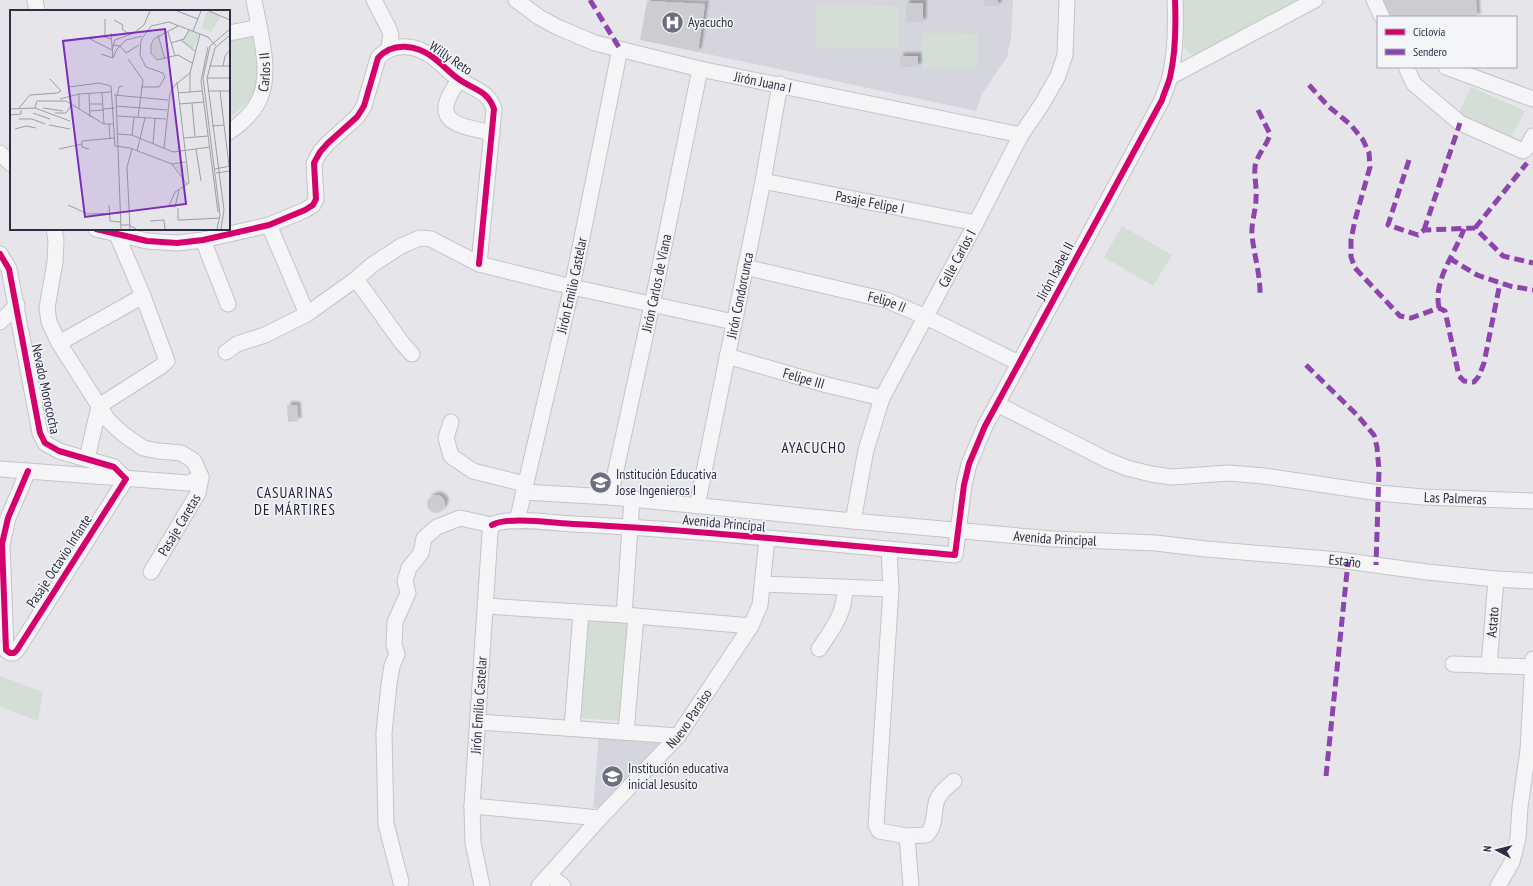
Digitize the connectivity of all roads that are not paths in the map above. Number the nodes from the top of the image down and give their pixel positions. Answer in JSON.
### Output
{"nodes":[{"id":1,"x":35,"y":0,"type":"edge"},
{"id":2,"x":254,"y":0,"type":"edge"},
{"id":3,"x":374,"y":0,"type":"edge"},
{"id":4,"x":516,"y":0,"type":"edge"},
{"id":5,"x":1067,"y":0,"type":"edge"},
{"id":6,"x":1175,"y":0,"type":"edge"},
{"id":7,"x":1315,"y":0,"type":"edge"},
{"id":8,"x":1374,"y":0,"type":"edge"},
{"id":9,"x":37,"y":10,"type":"edge"},
{"id":10,"x":1382,"y":16,"type":"edge"},
{"id":11,"x":259,"y":27,"type":"junction"},
{"id":12,"x":230,"y":33,"type":"edge"},
{"id":13,"x":620,"y":49,"type":"junction"},
{"id":14,"x":388,"y":50,"type":"junction"},
{"id":15,"x":1406,"y":68,"type":"edge"},
{"id":16,"x":1449,"y":68,"type":"edge"},
{"id":17,"x":700,"y":69,"type":"junction"},
{"id":18,"x":1170,"y":77,"type":"junction"},
{"id":19,"x":460,"y":79,"type":"junction"},
{"id":20,"x":780,"y":84,"type":"junction"},
{"id":21,"x":1533,"y":99,"type":"edge"},
{"id":22,"x":230,"y":131,"type":"edge"},
{"id":23,"x":492,"y":133,"type":"junction"},
{"id":24,"x":1021,"y":135,"type":"junction"},
{"id":25,"x":1533,"y":136,"type":"edge"},
{"id":26,"x":0,"y":153,"type":"edge"},
{"id":27,"x":10,"y":163,"type":"edge"},
{"id":28,"x":763,"y":181,"type":"junction"},
{"id":29,"x":976,"y":223,"type":"junction"},
{"id":30,"x":269,"y":225,"type":"junction"},
{"id":31,"x":54,"y":230,"type":"edge"},
{"id":32,"x":100,"y":230,"type":"edge"},
{"id":33,"x":117,"y":235,"type":"junction"},
{"id":34,"x":203,"y":240,"type":"junction"},
{"id":35,"x":0,"y":254,"type":"edge"},
{"id":36,"x":479,"y":264,"type":"junction"},
{"id":37,"x":745,"y":267,"type":"junction"},
{"id":38,"x":356,"y":279,"type":"junction"},
{"id":39,"x":572,"y":287,"type":"junction"},
{"id":40,"x":143,"y":296,"type":"junction"},
{"id":41,"x":17,"y":304,"type":"junction"},
{"id":42,"x":228,"y":304,"type":"dead end"},
{"id":43,"x":652,"y":305,"type":"junction"},
{"id":44,"x":307,"y":314,"type":"junction"},
{"id":45,"x":926,"y":316,"type":"junction"},
{"id":46,"x":0,"y":322,"type":"edge"},
{"id":47,"x":734,"y":322,"type":"junction"},
{"id":48,"x":59,"y":343,"type":"junction"},
{"id":49,"x":226,"y":352,"type":"dead end"},
{"id":50,"x":412,"y":354,"type":"dead end"},
{"id":51,"x":727,"y":356,"type":"junction"},
{"id":52,"x":1019,"y":363,"type":"junction"},
{"id":53,"x":882,"y":398,"type":"junction"},
{"id":54,"x":997,"y":404,"type":"junction"},
{"id":55,"x":99,"y":406,"type":"junction"},
{"id":56,"x":450,"y":422,"type":"dead end"},
{"id":57,"x":87,"y":459,"type":"junction"},
{"id":58,"x":0,"y":469,"type":"edge"},
{"id":59,"x":28,"y":471,"type":"junction"},
{"id":60,"x":201,"y":476,"type":"junction"},
{"id":61,"x":126,"y":479,"type":"junction"},
{"id":62,"x":524,"y":488,"type":"junction"},
{"id":63,"x":610,"y":497,"type":"junction"},
{"id":64,"x":632,"y":499,"type":"junction"},
{"id":65,"x":1533,"y":501,"type":"edge"},
{"id":66,"x":697,"y":506,"type":"junction"},
{"id":67,"x":4,"y":517,"type":"edge"},
{"id":68,"x":517,"y":521,"type":"junction"},
{"id":69,"x":853,"y":521,"type":"junction"},
{"id":70,"x":492,"y":525,"type":"junction"},
{"id":71,"x":630,"y":527,"type":"junction"},
{"id":72,"x":959,"y":530,"type":"junction"},
{"id":73,"x":767,"y":539,"type":"junction"},
{"id":74,"x":1156,"y":543,"type":"joint"},
{"id":75,"x":889,"y":549,"type":"junction"},
{"id":76,"x":956,"y":555,"type":"joint"},
{"id":77,"x":151,"y":572,"type":"dead end"},
{"id":78,"x":1496,"y":579,"type":"junction"},
{"id":79,"x":1533,"y":581,"type":"edge"},
{"id":80,"x":762,"y":584,"type":"junction"},
{"id":81,"x":845,"y":587,"type":"junction"},
{"id":82,"x":891,"y":589,"type":"junction"},
{"id":83,"x":486,"y":606,"type":"junction"},
{"id":84,"x":581,"y":612,"type":"junction"},
{"id":85,"x":630,"y":615,"type":"junction"},
{"id":86,"x":751,"y":626,"type":"junction"},
{"id":87,"x":819,"y":649,"type":"dead end"},
{"id":88,"x":1533,"y":659,"type":"edge"},
{"id":89,"x":1453,"y":664,"type":"dead end"},
{"id":90,"x":1490,"y":666,"type":"junction"},
{"id":91,"x":1533,"y":667,"type":"edge"},
{"id":92,"x":478,"y":722,"type":"junction"},
{"id":93,"x":572,"y":728,"type":"junction"},
{"id":94,"x":626,"y":732,"type":"junction"},
{"id":95,"x":678,"y":736,"type":"junction"},
{"id":96,"x":954,"y":781,"type":"dead end"},
{"id":97,"x":472,"y":806,"type":"junction"},
{"id":98,"x":600,"y":818,"type":"junction"},
{"id":99,"x":907,"y":836,"type":"junction"},
{"id":100,"x":549,"y":875,"type":"junction"},
{"id":101,"x":401,"y":882,"type":"dead end"},
{"id":102,"x":485,"y":886,"type":"edge"},
{"id":103,"x":539,"y":886,"type":"edge"},
{"id":104,"x":563,"y":886,"type":"edge"},
{"id":105,"x":911,"y":886,"type":"edge"},
{"id":106,"x":1498,"y":886,"type":"edge"}],
"edges":[{"from":1,"to":9,"type":"street"},
{"from":2,"to":11,"type":"street","name":"Carlos II"},
{"from":3,"to":14,"type":"street"},
{"from":4,"to":13,"type":"street","name":"Jirón Juana I"},
{"from":5,"to":24,"type":"street","name":"Calle Carlos I"},
{"from":6,"to":18,"type":"street","name":"Jirón Isabel II"},
{"from":7,"to":18,"type":"street"},
{"from":8,"to":10,"type":"street"},
{"from":11,"to":12,"type":"street"},
{"from":11,"to":22,"type":"street","name":"Carlos II"},
{"from":13,"to":17,"type":"street","name":"Jirón Juana I"},
{"from":13,"to":39,"type":"street","name":"Jirón Emilio Castelar"},
{"from":14,"to":19,"type":"street","name":"Willy Reto"},
{"from":14,"to":30,"type":"street"},
{"from":15,"to":25,"type":"street"},
{"from":16,"to":21,"type":"street"},
{"from":17,"to":20,"type":"street","name":"Jirón Juana I"},
{"from":17,"to":43,"type":"street","name":"Jirón Carlos de Viana"},
{"from":18,"to":52,"type":"street","name":"Jirón Isabel II"},
{"from":19,"to":23,"type":"street","name":"Willy Reto"},
{"from":19,"to":23,"type":"street"},
{"from":20,"to":24,"type":"street","name":"Jirón Juana I"},
{"from":20,"to":28,"type":"street","name":"Jirón Condorcunca"},
{"from":23,"to":36,"type":"street","name":"Willy Reto"},
{"from":24,"to":29,"type":"street","name":"Calle Carlos I"},
{"from":26,"to":27,"type":"street"},
{"from":28,"to":29,"type":"street","name":"Pasaje Felipe I"},
{"from":28,"to":37,"type":"street","name":"Jirón Condorcunca"},
{"from":29,"to":45,"type":"street","name":"Calle Carlos I"},
{"from":30,"to":34,"type":"street"},
{"from":30,"to":44,"type":"street"},
{"from":31,"to":48,"type":"street"},
{"from":32,"to":33,"type":"street"},
{"from":33,"to":34,"type":"street"},
{"from":33,"to":40,"type":"street"},
{"from":34,"to":42,"type":"street"},
{"from":35,"to":41,"type":"street","name":"Nevado Morococha"},
{"from":36,"to":38,"type":"street"},
{"from":36,"to":39,"type":"street"},
{"from":37,"to":45,"type":"street","name":"Felipe II"},
{"from":37,"to":47,"type":"street","name":"Jirón Condorcunca"},
{"from":38,"to":44,"type":"street"},
{"from":38,"to":50,"type":"street"},
{"from":39,"to":43,"type":"street"},
{"from":39,"to":62,"type":"street","name":"Jirón Emilio Castelar"},
{"from":40,"to":48,"type":"street"},
{"from":40,"to":55,"type":"street"},
{"from":41,"to":46,"type":"street"},
{"from":41,"to":57,"type":"street","name":"Nevado Morococha"},
{"from":43,"to":47,"type":"street"},
{"from":43,"to":63,"type":"street","name":"Jirón Carlos de Viana"},
{"from":44,"to":49,"type":"street"},
{"from":45,"to":52,"type":"street","name":"Felipe II"},
{"from":45,"to":53,"type":"street","name":"Calle Carlos I"},
{"from":47,"to":51,"type":"street","name":"Jirón Condorcunca"},
{"from":48,"to":55,"type":"street"},
{"from":51,"to":53,"type":"street","name":"Felipe III"},
{"from":51,"to":66,"type":"street","name":"Jirón Condorcunca"},
{"from":52,"to":54,"type":"street","name":"Jirón Isabel II"},
{"from":53,"to":69,"type":"street","name":"Calle Carlos I"},
{"from":54,"to":65,"type":"street","name":"Las Palmeras"},
{"from":54,"to":72,"type":"street","name":"Jirón Isabel II"},
{"from":55,"to":57,"type":"street"},
{"from":55,"to":60,"type":"street"},
{"from":56,"to":62,"type":"street","name":"Avenida Principal"},
{"from":57,"to":61,"type":"street","name":"Nevado Morococha"},
{"from":58,"to":59,"type":"street"},
{"from":59,"to":61,"type":"street"},
{"from":59,"to":67,"type":"street"},
{"from":60,"to":61,"type":"street"},
{"from":60,"to":77,"type":"street","name":"Pasaje Caretas"},
{"from":61,"to":67,"type":"street","name":"Pasaje Octavio Infante"},
{"from":62,"to":63,"type":"street","name":"Avenida Principal"},
{"from":62,"to":68,"type":"street","name":"Jirón Emilio Castelar"},
{"from":63,"to":64,"type":"street","name":"Avenida Principal"},
{"from":64,"to":66,"type":"street","name":"Avenida Principal"},
{"from":64,"to":71,"type":"street"},
{"from":66,"to":69,"type":"street","name":"Avenida Principal"},
{"from":68,"to":70,"type":"street","name":"Avenida Principal"},
{"from":68,"to":71,"type":"street","name":"Avenida Principal"},
{"from":69,"to":72,"type":"street","name":"Avenida Principal"},
{"from":70,"to":83,"type":"street","name":"Jirón Emilio Castelar"},
{"from":70,"to":101,"type":"street"},
{"from":71,"to":73,"type":"street","name":"Avenida Principal"},
{"from":71,"to":85,"type":"street"},
{"from":72,"to":74,"type":"street","name":"Avenida Principal"},
{"from":72,"to":76,"type":"street","name":"Jirón Isabel II"},
{"from":73,"to":75,"type":"street","name":"Avenida Principal"},
{"from":73,"to":80,"type":"street","name":"Nuevo Paraiso"},
{"from":74,"to":78,"type":"street","name":"Estaño"},
{"from":75,"to":76,"type":"street","name":"Avenida Principal"},
{"from":75,"to":82,"type":"street"},
{"from":78,"to":79,"type":"street","name":"Estaño"},
{"from":78,"to":90,"type":"street","name":"Astato"},
{"from":80,"to":81,"type":"street"},
{"from":80,"to":86,"type":"street","name":"Nuevo Paraiso"},
{"from":81,"to":82,"type":"street"},
{"from":81,"to":87,"type":"street"},
{"from":82,"to":99,"type":"street"},
{"from":83,"to":84,"type":"street"},
{"from":83,"to":92,"type":"street","name":"Jirón Emilio Castelar"},
{"from":84,"to":85,"type":"street"},
{"from":84,"to":93,"type":"street"},
{"from":85,"to":86,"type":"street"},
{"from":85,"to":94,"type":"street"},
{"from":86,"to":95,"type":"street","name":"Nuevo Paraiso"},
{"from":88,"to":91,"type":"street"},
{"from":89,"to":90,"type":"street"},
{"from":90,"to":91,"type":"street"},
{"from":91,"to":106,"type":"street"},
{"from":92,"to":93,"type":"street"},
{"from":92,"to":97,"type":"street","name":"Jirón Emilio Castelar"},
{"from":93,"to":94,"type":"street"},
{"from":94,"to":95,"type":"street"},
{"from":95,"to":98,"type":"street","name":"Nuevo Paraiso"},
{"from":96,"to":99,"type":"street"},
{"from":97,"to":98,"type":"street"},
{"from":97,"to":102,"type":"street","name":"Jirón Emilio Castelar"},
{"from":98,"to":100,"type":"street","name":"Nuevo Paraiso"},
{"from":99,"to":105,"type":"street"},
{"from":100,"to":103,"type":"street","name":"Nuevo Paraiso"},
{"from":100,"to":104,"type":"street"}]}
